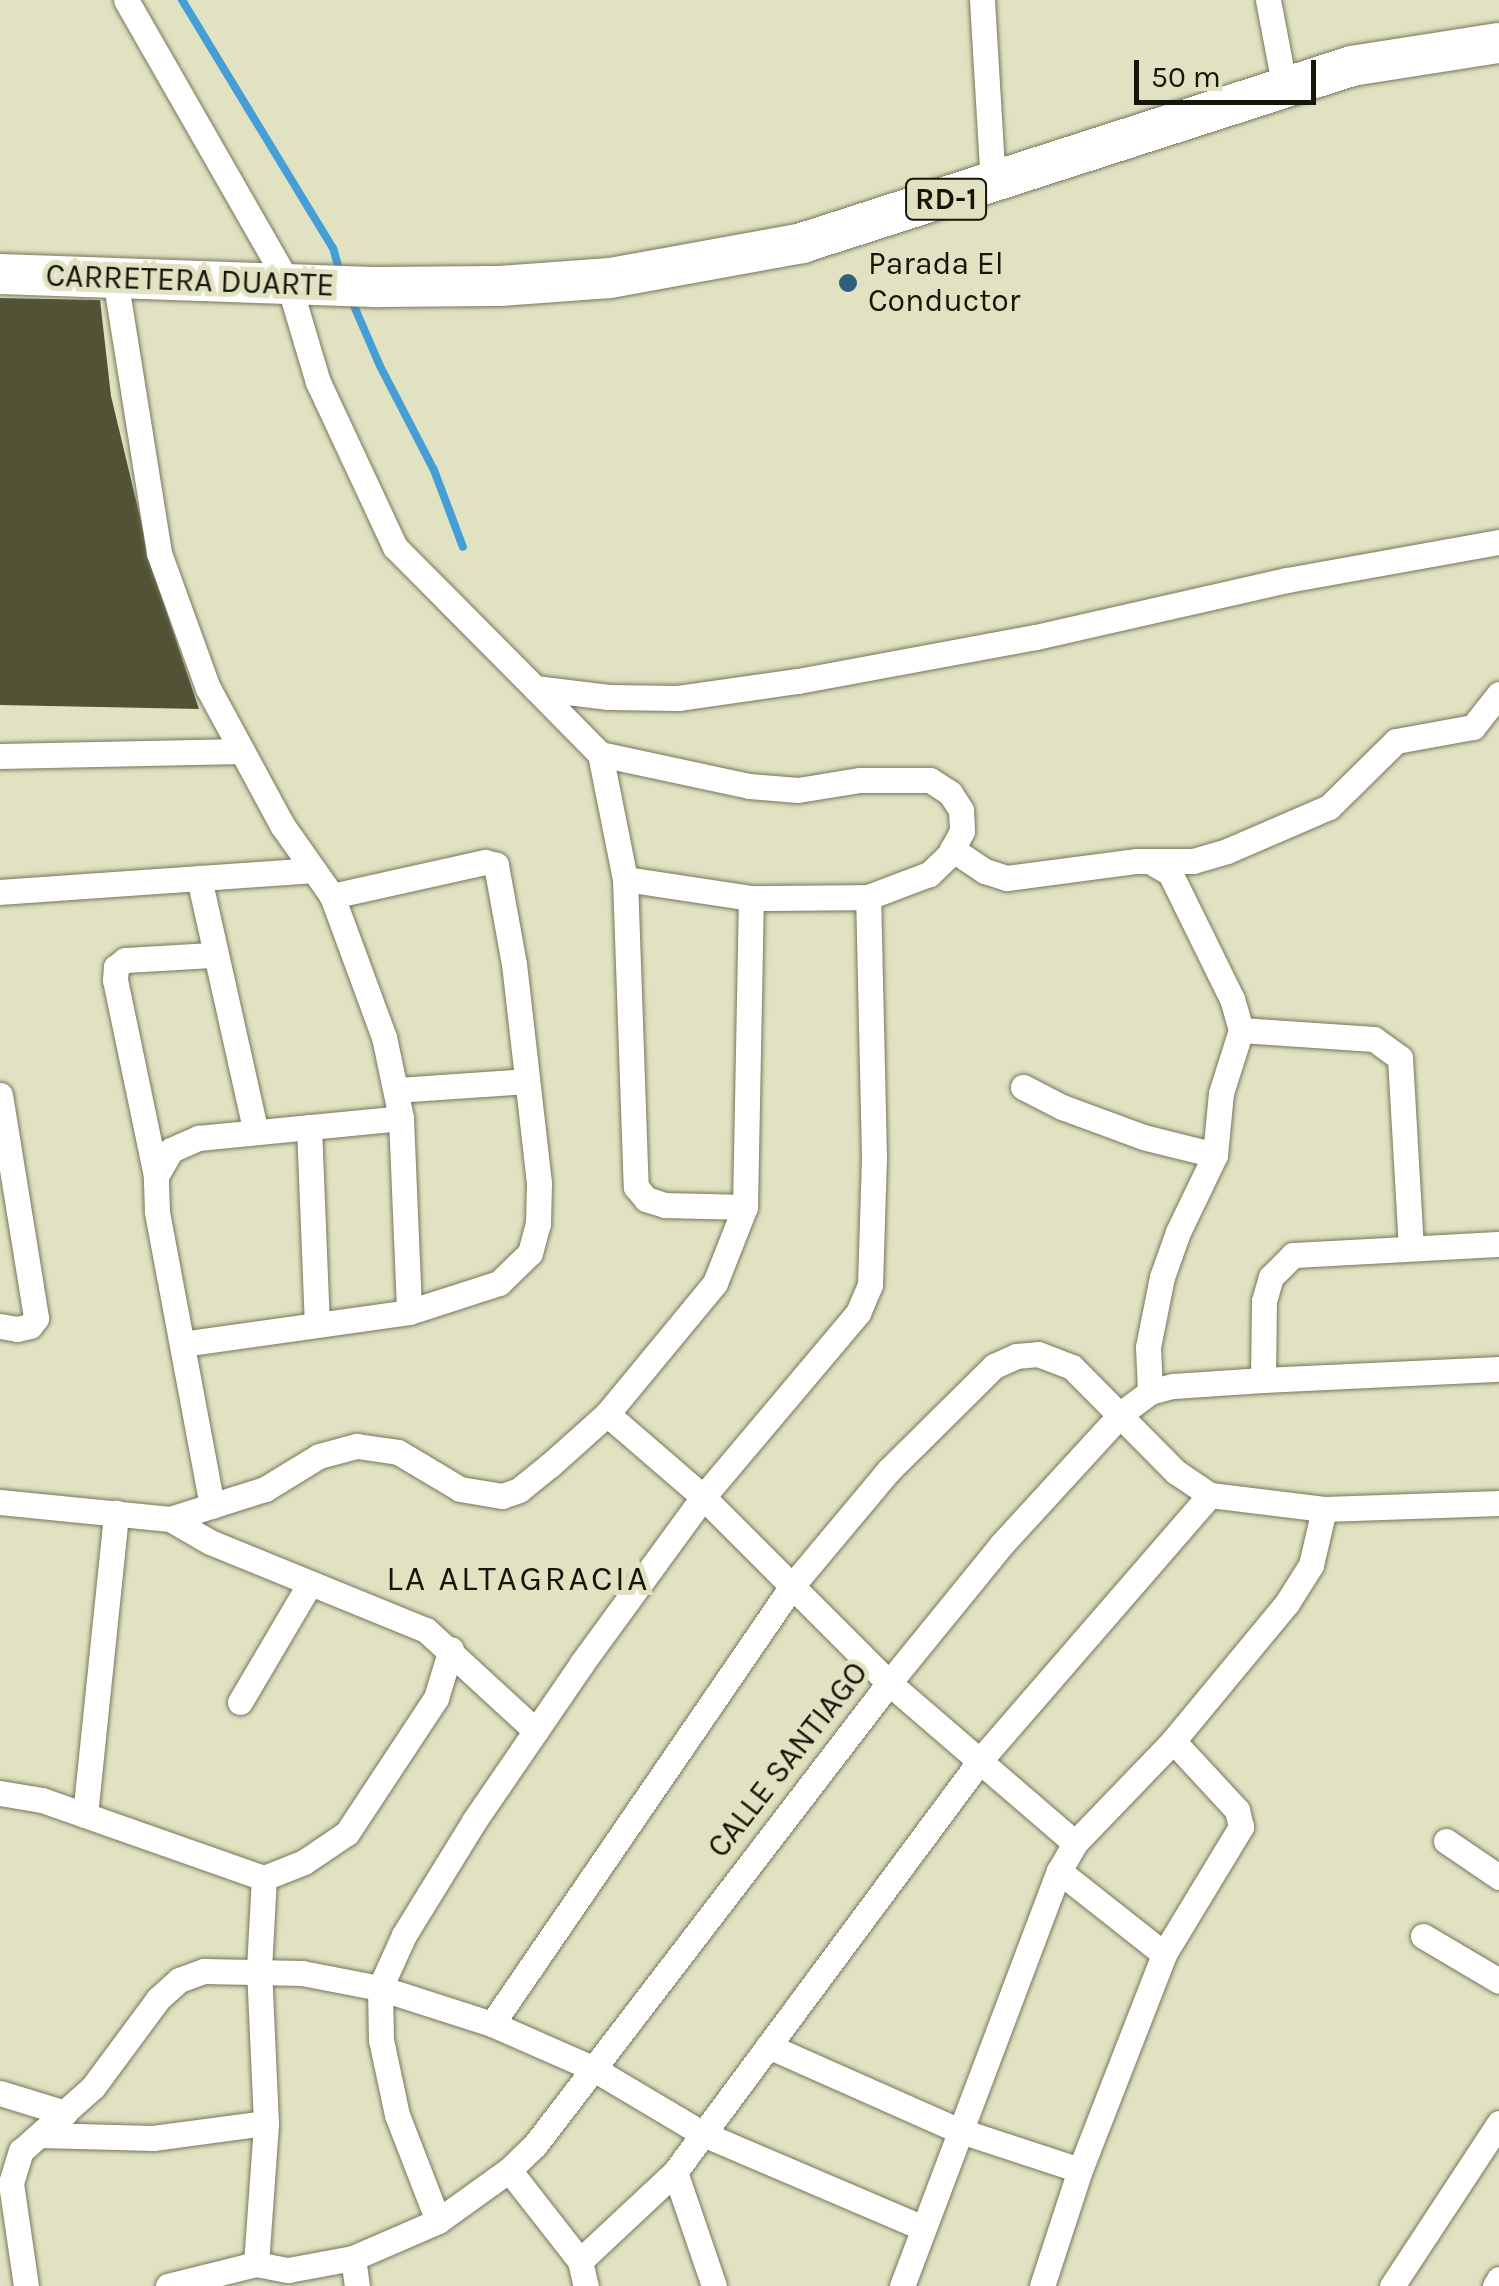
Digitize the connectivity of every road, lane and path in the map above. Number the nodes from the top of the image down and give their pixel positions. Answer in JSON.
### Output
{"nodes":[{"id":1,"x":126,"y":0,"type":"edge"},
{"id":2,"x":982,"y":0,"type":"edge"},
{"id":3,"x":1268,"y":0,"type":"edge"},
{"id":4,"x":1499,"y":43,"type":"edge"},
{"id":5,"x":1284,"y":84,"type":"junction"},
{"id":6,"x":993,"y":184,"type":"junction"},
{"id":7,"x":0,"y":274,"type":"edge"},
{"id":8,"x":115,"y":278,"type":"junction"},
{"id":9,"x":303,"y":285,"type":"junction"},
{"id":10,"x":1499,"y":542,"type":"edge"},
{"id":11,"x":536,"y":688,"type":"junction"},
{"id":12,"x":1499,"y":694,"type":"edge"},
{"id":13,"x":242,"y":751,"type":"junction"},
{"id":14,"x":600,"y":754,"type":"junction"},
{"id":15,"x":0,"y":756,"type":"edge"},
{"id":16,"x":952,"y":849,"type":"junction"},
{"id":17,"x":1151,"y":862,"type":"junction"},
{"id":18,"x":313,"y":870,"type":"junction"},
{"id":19,"x":199,"y":878,"type":"junction"},
{"id":20,"x":625,"y":879,"type":"junction"},
{"id":21,"x":0,"y":892,"type":"edge"},
{"id":22,"x":332,"y":896,"type":"junction"},
{"id":23,"x":868,"y":897,"type":"junction"},
{"id":24,"x":750,"y":898,"type":"junction"},
{"id":25,"x":212,"y":955,"type":"junction"},
{"id":26,"x":1241,"y":1030,"type":"junction"},
{"id":27,"x":527,"y":1080,"type":"junction"},
{"id":28,"x":1023,"y":1087,"type":"dead end"},
{"id":29,"x":396,"y":1090,"type":"junction"},
{"id":30,"x":0,"y":1095,"type":"edge"},
{"id":31,"x":401,"y":1118,"type":"junction"},
{"id":32,"x":308,"y":1127,"type":"junction"},
{"id":33,"x":256,"y":1132,"type":"junction"},
{"id":34,"x":1215,"y":1155,"type":"junction"},
{"id":35,"x":156,"y":1176,"type":"junction"},
{"id":36,"x":8,"y":1190,"type":"edge"},
{"id":37,"x":745,"y":1208,"type":"junction"},
{"id":38,"x":1499,"y":1244,"type":"edge"},
{"id":39,"x":1411,"y":1248,"type":"junction"},
{"id":40,"x":409,"y":1312,"type":"junction"},
{"id":41,"x":317,"y":1322,"type":"junction"},
{"id":42,"x":0,"y":1326,"type":"edge"},
{"id":43,"x":182,"y":1344,"type":"junction"},
{"id":44,"x":1499,"y":1368,"type":"edge"},
{"id":45,"x":1262,"y":1380,"type":"junction"},
{"id":46,"x":1150,"y":1392,"type":"junction"},
{"id":47,"x":1122,"y":1413,"type":"junction"},
{"id":48,"x":606,"y":1414,"type":"junction"},
{"id":49,"x":1210,"y":1495,"type":"junction"},
{"id":50,"x":702,"y":1497,"type":"junction"},
{"id":51,"x":0,"y":1502,"type":"edge"},
{"id":52,"x":1499,"y":1502,"type":"edge"},
{"id":53,"x":212,"y":1506,"type":"junction"},
{"id":54,"x":1324,"y":1509,"type":"junction"},
{"id":55,"x":116,"y":1513,"type":"junction"},
{"id":56,"x":170,"y":1518,"type":"junction"},
{"id":57,"x":310,"y":1582,"type":"junction"},
{"id":58,"x":792,"y":1586,"type":"junction"},
{"id":59,"x":450,"y":1649,"type":"junction"},
{"id":60,"x":889,"y":1683,"type":"junction"},
{"id":61,"x":240,"y":1702,"type":"dead end"},
{"id":62,"x":536,"y":1731,"type":"junction"},
{"id":63,"x":1173,"y":1741,"type":"junction"},
{"id":64,"x":982,"y":1758,"type":"junction"},
{"id":65,"x":0,"y":1793,"type":"edge"},
{"id":66,"x":85,"y":1815,"type":"junction"},
{"id":67,"x":1446,"y":1842,"type":"dead end"},
{"id":68,"x":1075,"y":1844,"type":"junction"},
{"id":69,"x":1058,"y":1872,"type":"junction"},
{"id":70,"x":1499,"y":1877,"type":"edge"},
{"id":71,"x":264,"y":1878,"type":"junction"},
{"id":72,"x":1423,"y":1936,"type":"dead end"},
{"id":73,"x":1164,"y":1954,"type":"junction"},
{"id":74,"x":259,"y":1969,"type":"junction"},
{"id":75,"x":1499,"y":1981,"type":"edge"},
{"id":76,"x":380,"y":1988,"type":"junction"},
{"id":77,"x":492,"y":2024,"type":"junction"},
{"id":78,"x":768,"y":2046,"type":"junction"},
{"id":79,"x":592,"y":2068,"type":"junction"},
{"id":80,"x":0,"y":2092,"type":"edge"},
{"id":81,"x":66,"y":2113,"type":"junction"},
{"id":82,"x":266,"y":2124,"type":"junction"},
{"id":83,"x":1497,"y":2129,"type":"edge"},
{"id":84,"x":958,"y":2130,"type":"junction"},
{"id":85,"x":703,"y":2134,"type":"junction"},
{"id":86,"x":40,"y":2135,"type":"junction"},
{"id":87,"x":509,"y":2170,"type":"junction"},
{"id":88,"x":1080,"y":2170,"type":"junction"},
{"id":89,"x":675,"y":2172,"type":"junction"},
{"id":90,"x":438,"y":2221,"type":"junction"},
{"id":91,"x":923,"y":2228,"type":"junction"},
{"id":92,"x":353,"y":2258,"type":"junction"},
{"id":93,"x":256,"y":2264,"type":"junction"},
{"id":94,"x":583,"y":2273,"type":"edge"},
{"id":95,"x":1499,"y":2279,"type":"edge"},
{"id":96,"x":26,"y":2286,"type":"edge"},
{"id":97,"x":168,"y":2286,"type":"edge"},
{"id":98,"x":357,"y":2286,"type":"edge"},
{"id":99,"x":714,"y":2286,"type":"edge"},
{"id":100,"x":902,"y":2286,"type":"edge"},
{"id":101,"x":1042,"y":2286,"type":"edge"},
{"id":102,"x":1392,"y":2286,"type":"edge"},
{"id":103,"x":1495,"y":2286,"type":"edge"}],
"edges":[{"from":1,"to":9,"type":"street"},
{"from":2,"to":6,"type":"street"},
{"from":3,"to":5,"type":"street"},
{"from":4,"to":5,"type":"main road","number":"RD-1"},
{"from":5,"to":6,"type":"main road","number":"RD-1"},
{"from":6,"to":9,"type":"main road","name":"CARRETERA DUARTE","number":"RD-1"},
{"from":7,"to":8,"type":"main road","name":"CARRETERA DUARTE"},
{"from":8,"to":9,"type":"main road","name":"CARRETERA DUARTE"},
{"from":8,"to":13,"type":"street"},
{"from":9,"to":11,"type":"street"},
{"from":10,"to":11,"type":"street"},
{"from":11,"to":14,"type":"street"},
{"from":12,"to":17,"type":"street"},
{"from":13,"to":15,"type":"street"},
{"from":13,"to":18,"type":"street"},
{"from":14,"to":16,"type":"street"},
{"from":14,"to":20,"type":"street"},
{"from":16,"to":17,"type":"street"},
{"from":16,"to":23,"type":"street"},
{"from":17,"to":26,"type":"street"},
{"from":18,"to":19,"type":"street"},
{"from":18,"to":22,"type":"street"},
{"from":19,"to":21,"type":"street"},
{"from":19,"to":25,"type":"street"},
{"from":20,"to":24,"type":"street"},
{"from":20,"to":37,"type":"street"},
{"from":22,"to":27,"type":"street"},
{"from":22,"to":29,"type":"street"},
{"from":23,"to":24,"type":"street"},
{"from":23,"to":50,"type":"street"},
{"from":24,"to":37,"type":"street"},
{"from":25,"to":33,"type":"street"},
{"from":25,"to":35,"type":"street"},
{"from":26,"to":34,"type":"street"},
{"from":26,"to":39,"type":"street"},
{"from":27,"to":29,"type":"street"},
{"from":27,"to":40,"type":"street"},
{"from":28,"to":34,"type":"street"},
{"from":29,"to":31,"type":"street"},
{"from":30,"to":36,"type":"street"},
{"from":31,"to":32,"type":"street"},
{"from":31,"to":40,"type":"street"},
{"from":32,"to":33,"type":"street"},
{"from":32,"to":41,"type":"street"},
{"from":33,"to":35,"type":"street"},
{"from":34,"to":46,"type":"street"},
{"from":35,"to":43,"type":"street"},
{"from":36,"to":42,"type":"street"},
{"from":37,"to":48,"type":"street"},
{"from":38,"to":39,"type":"street"},
{"from":39,"to":45,"type":"street"},
{"from":40,"to":41,"type":"street"},
{"from":41,"to":43,"type":"street"},
{"from":43,"to":53,"type":"street"},
{"from":44,"to":45,"type":"street","name":"CALLE SANTIAGO"},
{"from":45,"to":46,"type":"street","name":"CALLE SANTIAGO"},
{"from":46,"to":47,"type":"street","name":"CALLE SANTIAGO"},
{"from":47,"to":49,"type":"street"},
{"from":47,"to":58,"type":"street"},
{"from":47,"to":60,"type":"street","name":"CALLE SANTIAGO"},
{"from":48,"to":50,"type":"street"},
{"from":48,"to":53,"type":"street"},
{"from":49,"to":54,"type":"street"},
{"from":49,"to":64,"type":"street"},
{"from":50,"to":58,"type":"street"},
{"from":50,"to":62,"type":"street"},
{"from":51,"to":55,"type":"street"},
{"from":52,"to":54,"type":"street"},
{"from":53,"to":56,"type":"street"},
{"from":54,"to":63,"type":"street"},
{"from":55,"to":56,"type":"street"},
{"from":55,"to":66,"type":"street"},
{"from":56,"to":57,"type":"street"},
{"from":57,"to":59,"type":"street"},
{"from":57,"to":61,"type":"street"},
{"from":58,"to":60,"type":"street"},
{"from":58,"to":77,"type":"street"},
{"from":59,"to":62,"type":"street"},
{"from":59,"to":71,"type":"street"},
{"from":60,"to":64,"type":"street"},
{"from":60,"to":79,"type":"street","name":"CALLE SANTIAGO"},
{"from":62,"to":76,"type":"street"},
{"from":63,"to":68,"type":"street"},
{"from":63,"to":73,"type":"street"},
{"from":64,"to":68,"type":"street"},
{"from":64,"to":78,"type":"street"},
{"from":65,"to":66,"type":"street"},
{"from":66,"to":71,"type":"street"},
{"from":67,"to":70,"type":"street"},
{"from":68,"to":69,"type":"street"},
{"from":69,"to":73,"type":"street"},
{"from":69,"to":84,"type":"street"},
{"from":71,"to":74,"type":"street"},
{"from":72,"to":75,"type":"street"},
{"from":73,"to":88,"type":"street"},
{"from":74,"to":76,"type":"street"},
{"from":74,"to":81,"type":"street"},
{"from":74,"to":82,"type":"street"},
{"from":76,"to":77,"type":"street"},
{"from":76,"to":90,"type":"street"},
{"from":77,"to":79,"type":"street"},
{"from":78,"to":84,"type":"street"},
{"from":78,"to":85,"type":"street"},
{"from":79,"to":85,"type":"street"},
{"from":79,"to":87,"type":"street","name":"CALLE SANTIAGO"},
{"from":80,"to":81,"type":"street"},
{"from":81,"to":86,"type":"street"},
{"from":82,"to":86,"type":"street"},
{"from":82,"to":93,"type":"street"},
{"from":83,"to":102,"type":"street"},
{"from":84,"to":88,"type":"street"},
{"from":84,"to":91,"type":"street"},
{"from":85,"to":89,"type":"street"},
{"from":85,"to":91,"type":"street"},
{"from":86,"to":96,"type":"street"},
{"from":87,"to":90,"type":"street","name":"CALLE SANTIAGO"},
{"from":87,"to":94,"type":"street"},
{"from":88,"to":101,"type":"street"},
{"from":89,"to":94,"type":"street"},
{"from":89,"to":99,"type":"street"},
{"from":90,"to":92,"type":"street","name":"CALLE SANTIAGO"},
{"from":91,"to":100,"type":"street"},
{"from":92,"to":93,"type":"street","name":"CALLE SANTIAGO"},
{"from":92,"to":98,"type":"street"},
{"from":93,"to":97,"type":"street","name":"CALLE SANTIAGO"},
{"from":95,"to":103,"type":"street"}]}
